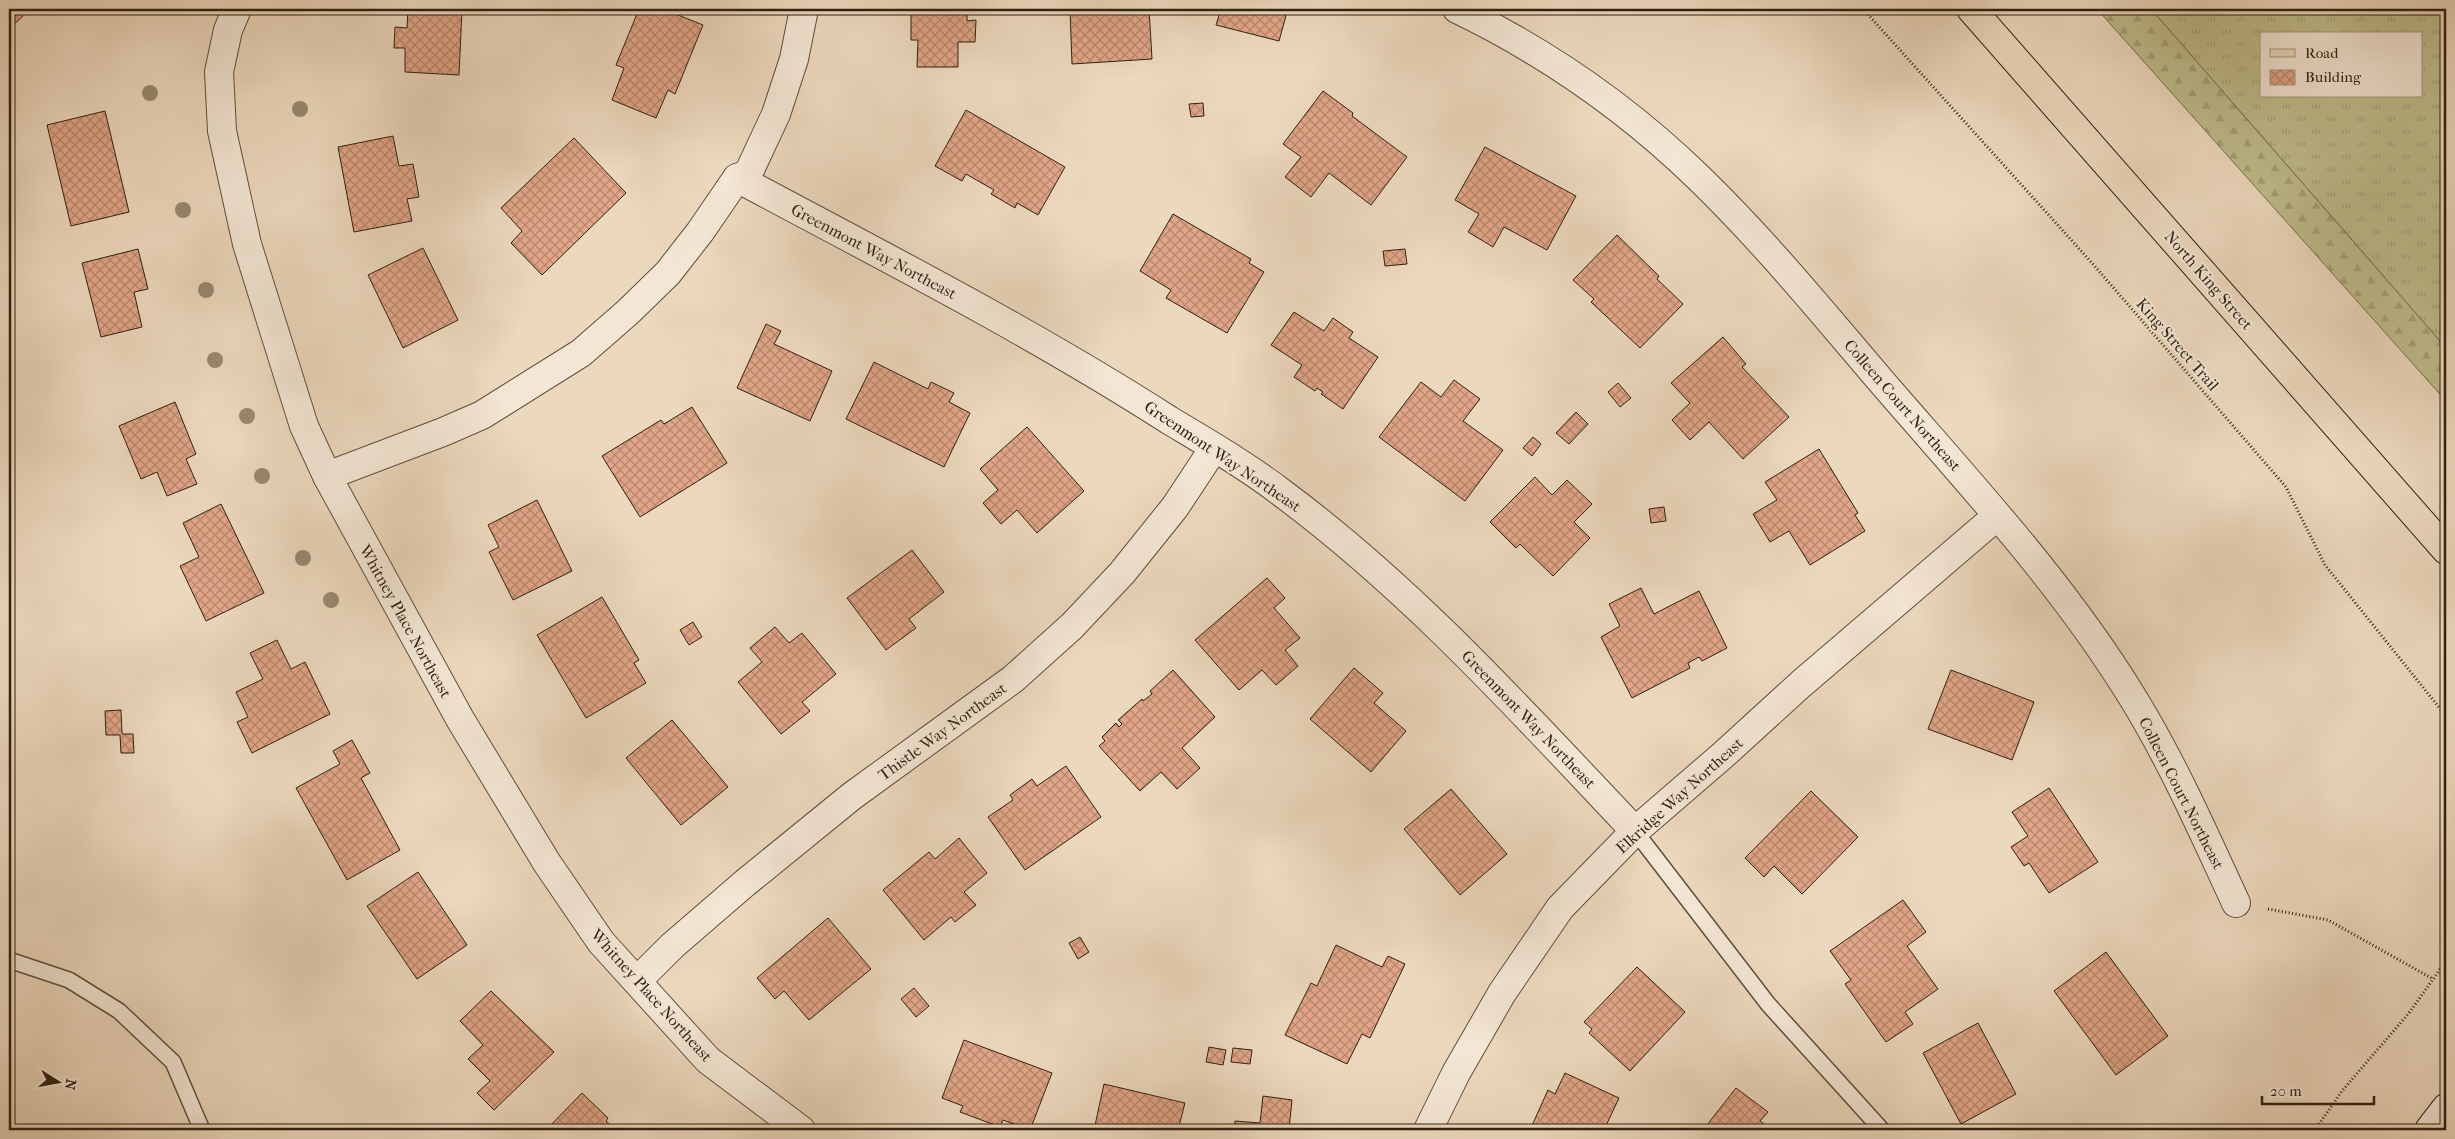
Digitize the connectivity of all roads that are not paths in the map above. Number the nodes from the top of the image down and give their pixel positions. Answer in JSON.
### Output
{"nodes":[{"id":1,"x":237,"y":9,"type":"edge"},
{"id":2,"x":804,"y":9,"type":"edge"},
{"id":3,"x":1457,"y":9,"type":"edge"},
{"id":4,"x":1971,"y":9,"type":"edge"},
{"id":5,"x":737,"y":178,"type":"junction"},
{"id":6,"x":1214,"y":448,"type":"junction"},
{"id":7,"x":327,"y":476,"type":"junction"},
{"id":8,"x":1997,"y":516,"type":"junction"},
{"id":9,"x":2446,"y":550,"type":"edge"},
{"id":10,"x":1635,"y":831,"type":"junction"},
{"id":11,"x":2236,"y":904,"type":"road end"},
{"id":12,"x":9,"y":960,"type":"edge"},
{"id":13,"x":637,"y":981,"type":"junction"},
{"id":14,"x":2446,"y":1108,"type":"edge"},
{"id":15,"x":202,"y":1130,"type":"edge"},
{"id":16,"x":801,"y":1130,"type":"edge"},
{"id":17,"x":1428,"y":1130,"type":"edge"},
{"id":18,"x":1882,"y":1130,"type":"edge"},
{"id":19,"x":2429,"y":1130,"type":"edge"}],
"edges":[{"from":1,"to":7,"type":"street","name":"Whitney Place Northeast"},
{"from":2,"to":5,"type":"street"},
{"from":3,"to":8,"type":"street","name":"Colleen Court Northeast"},
{"from":4,"to":9,"type":"main road","name":"North King Street"},
{"from":5,"to":6,"type":"street","name":"Greenmont Way Northeast"},
{"from":5,"to":7,"type":"street"},
{"from":6,"to":10,"type":"street","name":"Greenmont Way Northeast"},
{"from":6,"to":13,"type":"street","name":"Thistle Way Northeast"},
{"from":7,"to":13,"type":"street","name":"Whitney Place Northeast"},
{"from":8,"to":10,"type":"street","name":"Elkridge Way Northeast"},
{"from":8,"to":11,"type":"street","name":"Colleen Court Northeast"},
{"from":10,"to":17,"type":"street","name":"Elkridge Way Northeast"},
{"from":10,"to":18,"type":"lane"},
{"from":12,"to":15,"type":"lane"},
{"from":13,"to":16,"type":"street","name":"Whitney Place Northeast"},
{"from":14,"to":19,"type":"street"}]}
